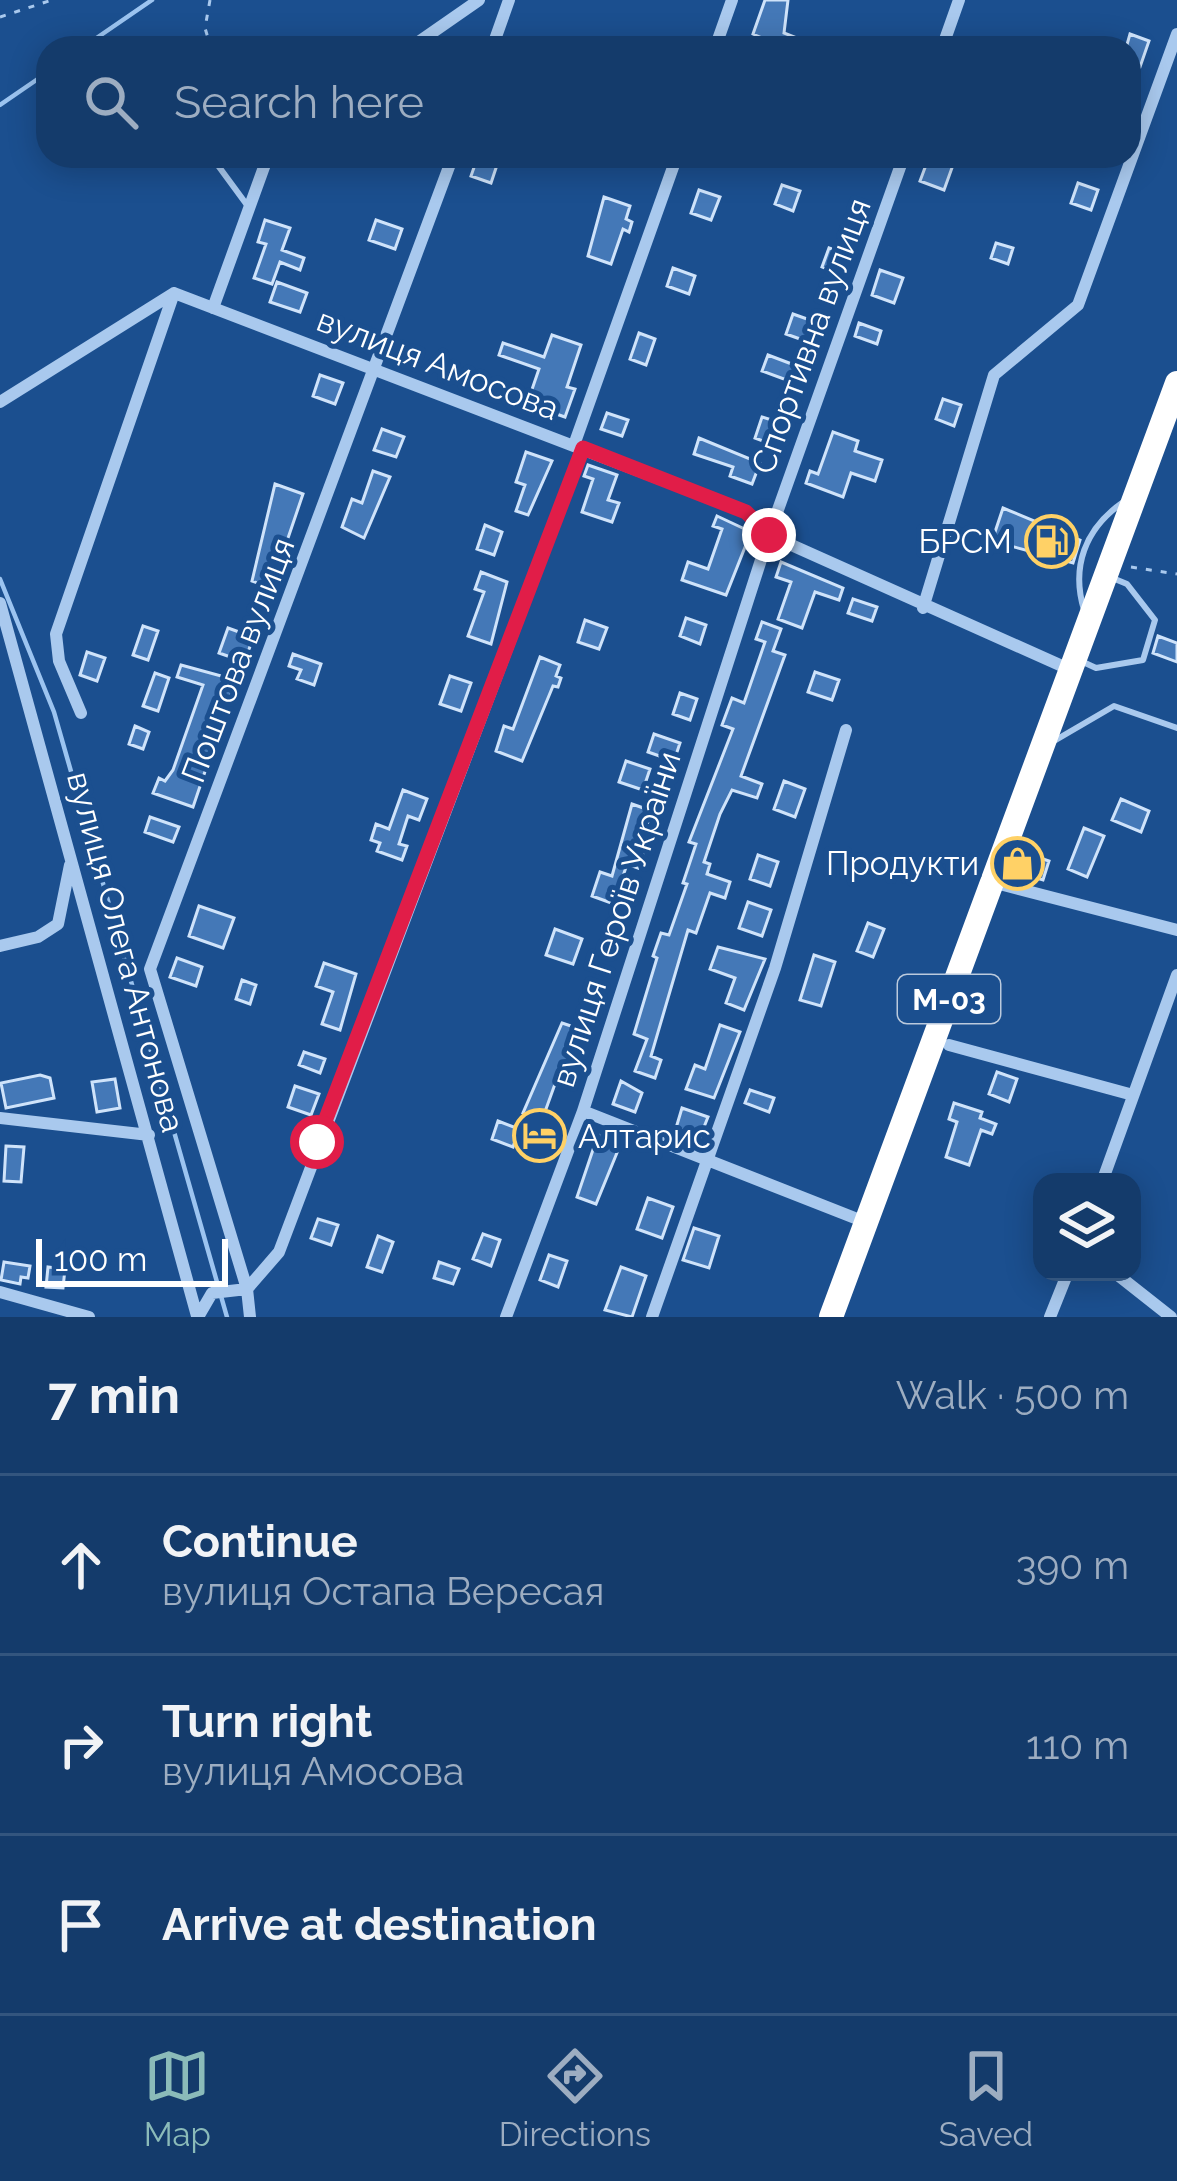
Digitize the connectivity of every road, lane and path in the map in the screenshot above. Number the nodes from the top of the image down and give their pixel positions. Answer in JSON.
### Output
{"nodes":[{"id":1,"x":52,"y":0,"type":"edge"},
{"id":2,"x":210,"y":0,"type":"edge"},
{"id":3,"x":479,"y":0,"type":"edge"},
{"id":4,"x":509,"y":0,"type":"edge"},
{"id":5,"x":732,"y":0,"type":"edge"},
{"id":6,"x":959,"y":0,"type":"edge"},
{"id":7,"x":0,"y":17,"type":"edge"},
{"id":8,"x":1177,"y":34,"type":"edge"},
{"id":9,"x":207,"y":36,"type":"edge"},
{"id":10,"x":427,"y":36,"type":"edge"},
{"id":11,"x":496,"y":36,"type":"edge"},
{"id":12,"x":719,"y":36,"type":"edge"},
{"id":13,"x":946,"y":36,"type":"edge"},
{"id":14,"x":1141,"y":133,"type":"edge"},
{"id":15,"x":220,"y":168,"type":"edge"},
{"id":16,"x":264,"y":168,"type":"edge"},
{"id":17,"x":449,"y":168,"type":"edge"},
{"id":18,"x":673,"y":168,"type":"edge"},
{"id":19,"x":900,"y":168,"type":"edge"},
{"id":20,"x":1128,"y":168,"type":"edge"},
{"id":21,"x":249,"y":208,"type":"junction"},
{"id":22,"x":174,"y":293,"type":"junction"},
{"id":23,"x":213,"y":308,"type":"junction"},
{"id":24,"x":377,"y":371,"type":"junction"},
{"id":25,"x":1177,"y":383,"type":"edge"},
{"id":26,"x":0,"y":402,"type":"edge"},
{"id":27,"x":579,"y":446,"type":"junction"},
{"id":28,"x":1135,"y":494,"type":"junction"},
{"id":29,"x":769,"y":535,"type":"junction"},
{"id":30,"x":1107,"y":569,"type":"junction"},
{"id":31,"x":1177,"y":574,"type":"edge"},
{"id":32,"x":0,"y":603,"type":"edge"},
{"id":33,"x":923,"y":608,"type":"junction"},
{"id":34,"x":1088,"y":622,"type":"junction"},
{"id":35,"x":1071,"y":670,"type":"junction"},
{"id":36,"x":81,"y":713,"type":"dead end"},
{"id":37,"x":1177,"y":728,"type":"edge"},
{"id":38,"x":846,"y":730,"type":"dead end"},
{"id":39,"x":1040,"y":748,"type":"junction"},
{"id":40,"x":71,"y":852,"type":"junction"},
{"id":41,"x":992,"y":882,"type":"junction"},
{"id":42,"x":1177,"y":930,"type":"edge"},
{"id":43,"x":0,"y":946,"type":"edge"},
{"id":44,"x":1177,"y":975,"type":"edge"},
{"id":45,"x":949,"y":1045,"type":"dead end"},
{"id":46,"x":1133,"y":1095,"type":"junction"},
{"id":47,"x":583,"y":1112,"type":"junction"},
{"id":48,"x":0,"y":1118,"type":"edge"},
{"id":49,"x":149,"y":1135,"type":"junction"},
{"id":50,"x":710,"y":1162,"type":"junction"},
{"id":51,"x":1105,"y":1173,"type":"edge"},
{"id":52,"x":866,"y":1222,"type":"junction"},
{"id":53,"x":1064,"y":1281,"type":"edge"},
{"id":54,"x":1125,"y":1281,"type":"edge"},
{"id":55,"x":247,"y":1289,"type":"junction"},
{"id":56,"x":0,"y":1292,"type":"edge"},
{"id":57,"x":88,"y":1317,"type":"edge"},
{"id":58,"x":198,"y":1317,"type":"edge"},
{"id":59,"x":250,"y":1317,"type":"edge"},
{"id":60,"x":506,"y":1317,"type":"edge"},
{"id":61,"x":652,"y":1317,"type":"edge"},
{"id":62,"x":831,"y":1317,"type":"edge"},
{"id":63,"x":1050,"y":1317,"type":"edge"},
{"id":64,"x":1171,"y":1317,"type":"edge"}],
"edges":[{"from":1,"to":7,"type":"path"},
{"from":2,"to":9,"type":"path"},
{"from":3,"to":10,"type":"street"},
{"from":4,"to":11,"type":"street"},
{"from":5,"to":12,"type":"street"},
{"from":6,"to":13,"type":"street"},
{"from":8,"to":14,"type":"street"},
{"from":15,"to":21,"type":"lane"},
{"from":16,"to":21,"type":"street"},
{"from":17,"to":24,"type":"street","name":"Поштова вулиця"},
{"from":18,"to":27,"type":"street"},
{"from":19,"to":29,"type":"street","name":"Спортивна вулиця"},
{"from":20,"to":33,"type":"street"},
{"from":21,"to":23,"type":"street"},
{"from":22,"to":23,"type":"street","name":"вулиця Амосова"},
{"from":22,"to":26,"type":"street"},
{"from":22,"to":36,"type":"street"},
{"from":23,"to":24,"type":"street","name":"вулиця Амосова"},
{"from":24,"to":27,"type":"street","name":"вулиця Амосова"},
{"from":24,"to":55,"type":"street","name":"Поштова вулиця"},
{"from":25,"to":28,"type":"highway","number":"М-03"},
{"from":27,"to":29,"type":"street","name":"вулиця Амосова"},
{"from":27,"to":55,"type":"street"},
{"from":28,"to":30,"type":"highway","number":"М-03"},
{"from":28,"to":34,"type":"lane"},
{"from":29,"to":33,"type":"street","name":"вулиця Амосова"},
{"from":29,"to":47,"type":"street","name":"вулиця Героїв України"},
{"from":30,"to":31,"type":"path"},
{"from":30,"to":34,"type":"highway","number":"М-03"},
{"from":30,"to":35,"type":"lane"},
{"from":32,"to":40,"type":"street","name":"вулиця Олега Антонова"},
{"from":33,"to":35,"type":"street","name":"вулиця Амосова"},
{"from":34,"to":35,"type":"highway","number":"М-03"},
{"from":35,"to":39,"type":"highway","number":"М-03"},
{"from":37,"to":39,"type":"lane"},
{"from":38,"to":50,"type":"street"},
{"from":39,"to":41,"type":"highway","number":"М-03"},
{"from":40,"to":43,"type":"street"},
{"from":40,"to":49,"type":"street","name":"вулиця Олега Антонова"},
{"from":41,"to":42,"type":"street"},
{"from":41,"to":52,"type":"highway","number":"М-03"},
{"from":44,"to":46,"type":"street"},
{"from":45,"to":46,"type":"street"},
{"from":46,"to":51,"type":"street"},
{"from":47,"to":50,"type":"street"},
{"from":47,"to":60,"type":"street","name":"вулиця Героїв України"},
{"from":48,"to":49,"type":"street"},
{"from":49,"to":58,"type":"street","name":"вулиця Олега Антонова"},
{"from":50,"to":52,"type":"street"},
{"from":50,"to":61,"type":"street"},
{"from":52,"to":62,"type":"highway","number":"М-03"},
{"from":53,"to":63,"type":"street"},
{"from":54,"to":64,"type":"street"},
{"from":55,"to":58,"type":"street"},
{"from":55,"to":59,"type":"street"},
{"from":56,"to":57,"type":"street"}]}
